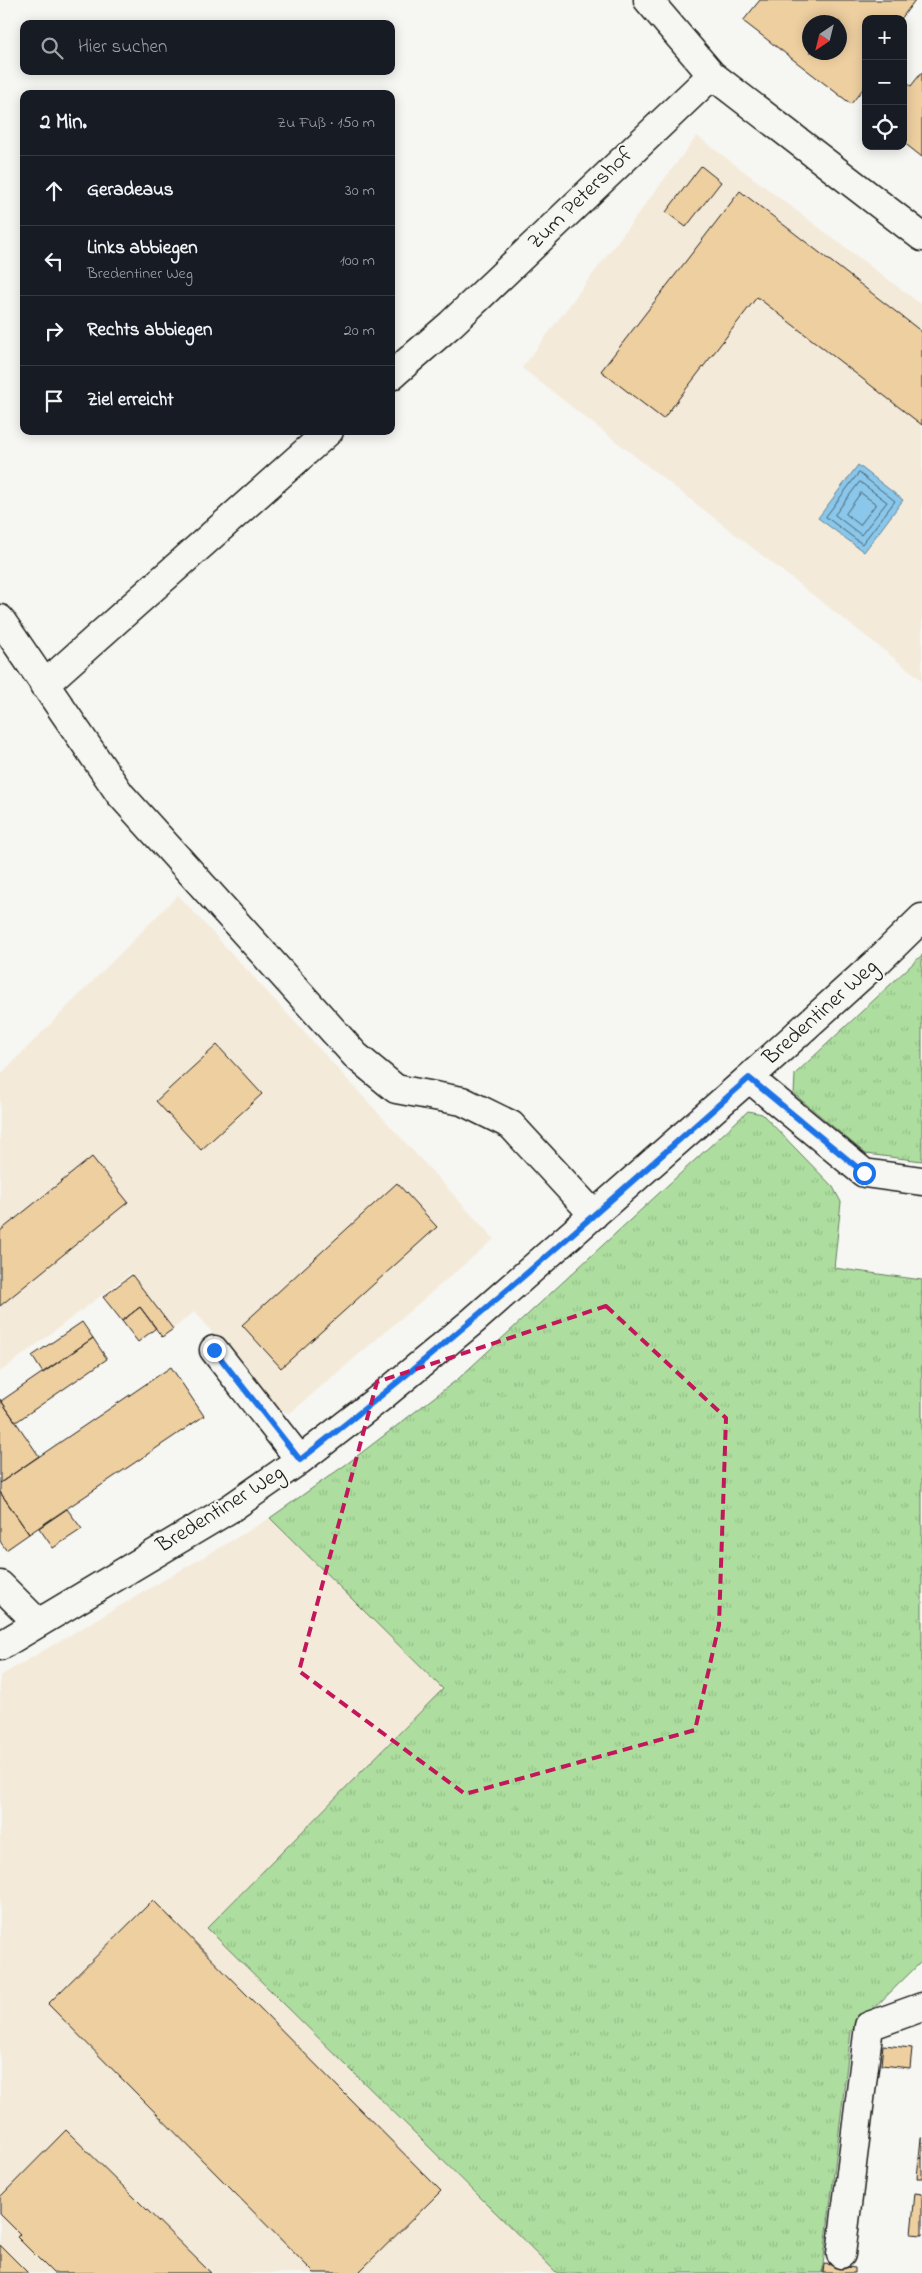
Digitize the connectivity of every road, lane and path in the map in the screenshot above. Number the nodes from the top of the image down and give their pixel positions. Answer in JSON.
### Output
{"nodes":[{"id":1,"x":648,"y":0,"type":"edge"},
{"id":2,"x":712,"y":75,"type":"junction"},
{"id":3,"x":922,"y":236,"type":"edge"},
{"id":4,"x":395,"y":373,"type":"edge"},
{"id":5,"x":325,"y":435,"type":"edge"},
{"id":6,"x":0,"y":619,"type":"edge"},
{"id":7,"x":44,"y":685,"type":"junction"},
{"id":8,"x":922,"y":918,"type":"edge"},
{"id":9,"x":749,"y":1078,"type":"junction"},
{"id":10,"x":922,"y":1181,"type":"edge"},
{"id":11,"x":594,"y":1215,"type":"junction"},
{"id":12,"x":214,"y":1350,"type":"dead end"},
{"id":13,"x":300,"y":1460,"type":"junction"},
{"id":14,"x":0,"y":1585,"type":"edge"},
{"id":15,"x":38,"y":1623,"type":"junction"},
{"id":16,"x":0,"y":1646,"type":"edge"},
{"id":17,"x":922,"y":2007,"type":"edge"},
{"id":18,"x":842,"y":2254,"type":"dead end"}],
"edges":[{"from":1,"to":2,"type":"street"},
{"from":2,"to":3,"type":"street"},
{"from":2,"to":4,"type":"street","name":"Zum Petershof"},
{"from":5,"to":7,"type":"street"},
{"from":6,"to":7,"type":"street"},
{"from":7,"to":11,"type":"street"},
{"from":8,"to":9,"type":"street","name":"Bredentiner Weg"},
{"from":9,"to":10,"type":"street"},
{"from":9,"to":11,"type":"street","name":"Bredentiner Weg"},
{"from":11,"to":13,"type":"street","name":"Bredentiner Weg"},
{"from":12,"to":13,"type":"street"},
{"from":13,"to":15,"type":"street","name":"Bredentiner Weg"},
{"from":14,"to":15,"type":"street"},
{"from":15,"to":16,"type":"street","name":"Bredentiner Weg"},
{"from":17,"to":18,"type":"street"}]}
